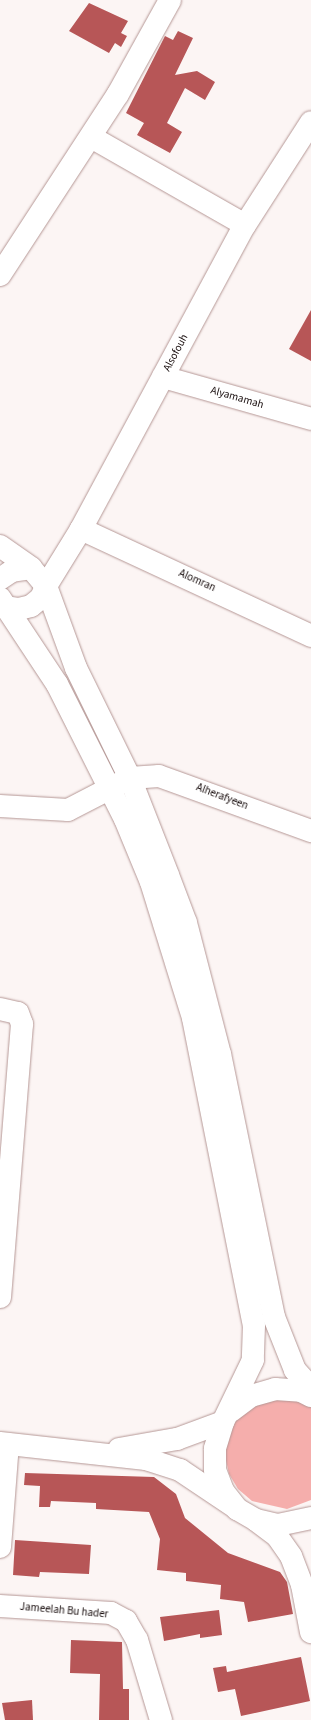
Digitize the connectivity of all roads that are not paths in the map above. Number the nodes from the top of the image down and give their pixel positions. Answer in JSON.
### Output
{"nodes":[{"id":1,"x":170,"y":0,"type":"edge"},
{"id":2,"x":311,"y":122,"type":"edge"},
{"id":3,"x":91,"y":137,"type":"junction"},
{"id":4,"x":244,"y":225,"type":"junction"},
{"id":5,"x":0,"y":275,"type":"edge"},
{"id":6,"x":163,"y":377,"type":"junction"},
{"id":7,"x":311,"y":419,"type":"edge"},
{"id":8,"x":81,"y":529,"type":"junction"},
{"id":9,"x":0,"y":546,"type":"edge"},
{"id":10,"x":31,"y":568,"type":"junction"},
{"id":11,"x":0,"y":579,"type":"edge"},
{"id":12,"x":46,"y":586,"type":"junction"},
{"id":13,"x":3,"y":602,"type":"edge"},
{"id":14,"x":311,"y":636,"type":"edge"},
{"id":15,"x":130,"y":778,"type":"junction"},
{"id":16,"x":110,"y":790,"type":"junction"},
{"id":17,"x":0,"y":806,"type":"edge"},
{"id":18,"x":311,"y":831,"type":"edge"},
{"id":19,"x":0,"y":1009,"type":"edge"},
{"id":20,"x":0,"y":1297,"type":"edge"},
{"id":21,"x":311,"y":1388,"type":"edge"},
{"id":22,"x":311,"y":1396,"type":"edge"},
{"id":23,"x":227,"y":1417,"type":"junction"},
{"id":24,"x":4,"y":1444,"type":"edge"},
{"id":25,"x":96,"y":1452,"type":"junction"},
{"id":26,"x":237,"y":1509,"type":"junction"},
{"id":27,"x":311,"y":1518,"type":"edge"},
{"id":28,"x":256,"y":1520,"type":"junction"},
{"id":29,"x":0,"y":1547,"type":"edge"},
{"id":30,"x":0,"y":1606,"type":"edge"},
{"id":31,"x":311,"y":1632,"type":"edge"},
{"id":32,"x":161,"y":1720,"type":"edge"}],
"edges":[{"from":1,"to":3,"type":"street"},
{"from":2,"to":4,"type":"street","name":"Alsofouh"},
{"from":3,"to":4,"type":"street"},
{"from":3,"to":5,"type":"street"},
{"from":4,"to":6,"type":"street","name":"Alsofouh"},
{"from":6,"to":7,"type":"street","name":"Alyamamah"},
{"from":6,"to":8,"type":"street","name":"Alsofouh"},
{"from":8,"to":12,"type":"street","name":"Alsofouh"},
{"from":8,"to":14,"type":"street","name":"Alomran"},
{"from":9,"to":10,"type":"street"},
{"from":10,"to":11,"type":"street"},
{"from":10,"to":12,"type":"street"},
{"from":12,"to":13,"type":"street","name":"Alsofouh"},
{"from":12,"to":15,"type":"street"},
{"from":13,"to":16,"type":"street"},
{"from":15,"to":16,"type":"street"},
{"from":15,"to":18,"type":"street","name":"Alherafyeen"},
{"from":15,"to":21,"type":"street"},
{"from":16,"to":17,"type":"street"},
{"from":16,"to":23,"type":"street"},
{"from":19,"to":20,"type":"street"},
{"from":22,"to":23,"type":"street"},
{"from":23,"to":25,"type":"street"},
{"from":23,"to":26,"type":"street"},
{"from":24,"to":25,"type":"street"},
{"from":24,"to":29,"type":"street"},
{"from":25,"to":26,"type":"street"},
{"from":26,"to":28,"type":"street"},
{"from":27,"to":28,"type":"street"},
{"from":28,"to":31,"type":"street"},
{"from":30,"to":32,"type":"street","name":"Jameelah Bu hader"}]}
